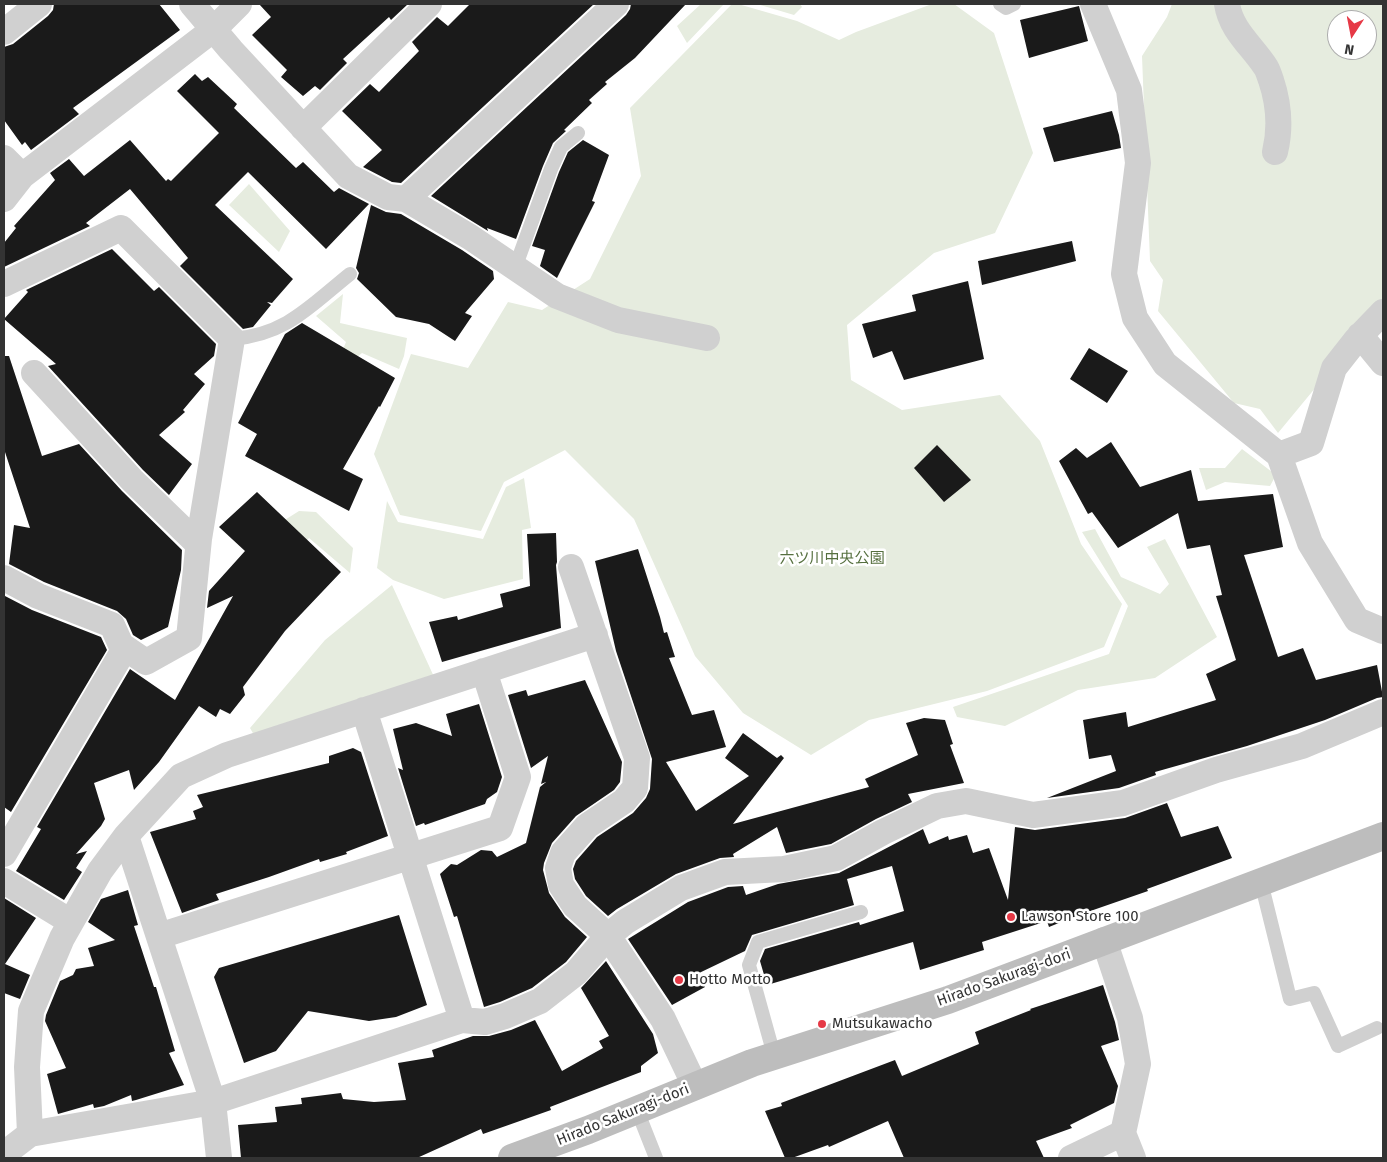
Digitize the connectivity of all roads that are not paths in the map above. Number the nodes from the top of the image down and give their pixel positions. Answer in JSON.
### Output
{"nodes":[{"id":1,"x":39,"y":4,"type":"edge"},
{"id":2,"x":192,"y":4,"type":"edge"},
{"id":3,"x":239,"y":4,"type":"edge"},
{"id":4,"x":429,"y":4,"type":"edge"},
{"id":5,"x":614,"y":4,"type":"edge"},
{"id":6,"x":1000,"y":4,"type":"edge"},
{"id":7,"x":1014,"y":4,"type":"edge"},
{"id":8,"x":1093,"y":4,"type":"edge"},
{"id":9,"x":1227,"y":4,"type":"edge"},
{"id":10,"x":214,"y":29,"type":"junction"},
{"id":11,"x":4,"y":32,"type":"edge"},
{"id":12,"x":304,"y":128,"type":"junction"},
{"id":13,"x":578,"y":133,"type":"dead end"},
{"id":14,"x":1275,"y":152,"type":"dead end"},
{"id":15,"x":13,"y":167,"type":"edge"},
{"id":16,"x":4,"y":199,"type":"edge"},
{"id":17,"x":406,"y":199,"type":"junction"},
{"id":18,"x":515,"y":268,"type":"junction"},
{"id":19,"x":350,"y":274,"type":"dead end"},
{"id":20,"x":4,"y":284,"type":"edge"},
{"id":21,"x":1383,"y":312,"type":"edge"},
{"id":22,"x":1360,"y":335,"type":"junction"},
{"id":23,"x":232,"y":338,"type":"junction"},
{"id":24,"x":707,"y":338,"type":"dead end"},
{"id":25,"x":1383,"y":363,"type":"edge"},
{"id":26,"x":34,"y":373,"type":"dead end"},
{"id":27,"x":1279,"y":455,"type":"junction"},
{"id":28,"x":198,"y":544,"type":"junction"},
{"id":29,"x":571,"y":567,"type":"dead end"},
{"id":30,"x":4,"y":578,"type":"edge"},
{"id":31,"x":1383,"y":631,"type":"edge"},
{"id":32,"x":595,"y":635,"type":"junction"},
{"id":33,"x":125,"y":648,"type":"junction"},
{"id":34,"x":484,"y":671,"type":"junction"},
{"id":35,"x":364,"y":710,"type":"junction"},
{"id":36,"x":1383,"y":712,"type":"edge"},
{"id":37,"x":126,"y":836,"type":"junction"},
{"id":38,"x":1383,"y":836,"type":"edge"},
{"id":39,"x":4,"y":854,"type":"edge"},
{"id":40,"x":411,"y":856,"type":"junction"},
{"id":41,"x":4,"y":882,"type":"edge"},
{"id":42,"x":1262,"y":882,"type":"junction"},
{"id":43,"x":861,"y":912,"type":"dead end"},
{"id":44,"x":71,"y":922,"type":"junction"},
{"id":45,"x":159,"y":936,"type":"junction"},
{"id":46,"x":608,"y":936,"type":"junction"},
{"id":47,"x":1104,"y":940,"type":"junction"},
{"id":48,"x":462,"y":1020,"type":"junction"},
{"id":49,"x":1376,"y":1028,"type":"dead end"},
{"id":50,"x":774,"y":1055,"type":"junction"},
{"id":51,"x":695,"y":1086,"type":"junction"},
{"id":52,"x":213,"y":1102,"type":"junction"},
{"id":53,"x":637,"y":1110,"type":"junction"},
{"id":54,"x":1123,"y":1133,"type":"junction"},
{"id":55,"x":30,"y":1134,"type":"junction"},
{"id":56,"x":4,"y":1154,"type":"edge"},
{"id":57,"x":219,"y":1158,"type":"edge"},
{"id":58,"x":512,"y":1158,"type":"edge"},
{"id":59,"x":656,"y":1158,"type":"edge"},
{"id":60,"x":1071,"y":1158,"type":"edge"},
{"id":61,"x":1133,"y":1158,"type":"edge"}],
"edges":[{"from":1,"to":11,"type":"street"},
{"from":2,"to":10,"type":"street"},
{"from":3,"to":10,"type":"street"},
{"from":4,"to":12,"type":"street"},
{"from":5,"to":17,"type":"street"},
{"from":6,"to":7,"type":"lane"},
{"from":8,"to":27,"type":"street"},
{"from":9,"to":14,"type":"street"},
{"from":10,"to":12,"type":"street"},
{"from":10,"to":15,"type":"street"},
{"from":12,"to":17,"type":"street"},
{"from":13,"to":18,"type":"lane"},
{"from":15,"to":16,"type":"street"},
{"from":17,"to":18,"type":"street"},
{"from":18,"to":24,"type":"street"},
{"from":19,"to":23,"type":"lane"},
{"from":20,"to":23,"type":"street"},
{"from":21,"to":22,"type":"street"},
{"from":22,"to":25,"type":"street"},
{"from":22,"to":27,"type":"street"},
{"from":23,"to":28,"type":"street"},
{"from":26,"to":28,"type":"street"},
{"from":27,"to":31,"type":"street"},
{"from":28,"to":33,"type":"street"},
{"from":29,"to":32,"type":"street"},
{"from":30,"to":33,"type":"street"},
{"from":32,"to":34,"type":"street"},
{"from":32,"to":46,"type":"street"},
{"from":33,"to":39,"type":"street"},
{"from":34,"to":35,"type":"street"},
{"from":34,"to":40,"type":"street"},
{"from":35,"to":37,"type":"street"},
{"from":35,"to":40,"type":"street"},
{"from":36,"to":46,"type":"street"},
{"from":37,"to":44,"type":"street"},
{"from":37,"to":45,"type":"street"},
{"from":38,"to":42,"type":"main road","name":"Hirado Sakuragi-dori"},
{"from":40,"to":45,"type":"street"},
{"from":40,"to":48,"type":"street"},
{"from":41,"to":44,"type":"street"},
{"from":42,"to":47,"type":"main road","name":"Hirado Sakuragi-dori"},
{"from":42,"to":49,"type":"lane"},
{"from":43,"to":50,"type":"lane"},
{"from":44,"to":55,"type":"street"},
{"from":45,"to":52,"type":"street"},
{"from":46,"to":48,"type":"street"},
{"from":46,"to":51,"type":"street"},
{"from":47,"to":50,"type":"main road","name":"Hirado Sakuragi-dori"},
{"from":47,"to":54,"type":"street"},
{"from":48,"to":52,"type":"street"},
{"from":50,"to":51,"type":"main road","name":"Hirado Sakuragi-dori"},
{"from":51,"to":53,"type":"main road","name":"Hirado Sakuragi-dori"},
{"from":52,"to":55,"type":"street"},
{"from":52,"to":57,"type":"street"},
{"from":53,"to":58,"type":"main road","name":"Hirado Sakuragi-dori"},
{"from":53,"to":59,"type":"lane"},
{"from":54,"to":60,"type":"street"},
{"from":54,"to":61,"type":"street"},
{"from":55,"to":56,"type":"street"}]}
